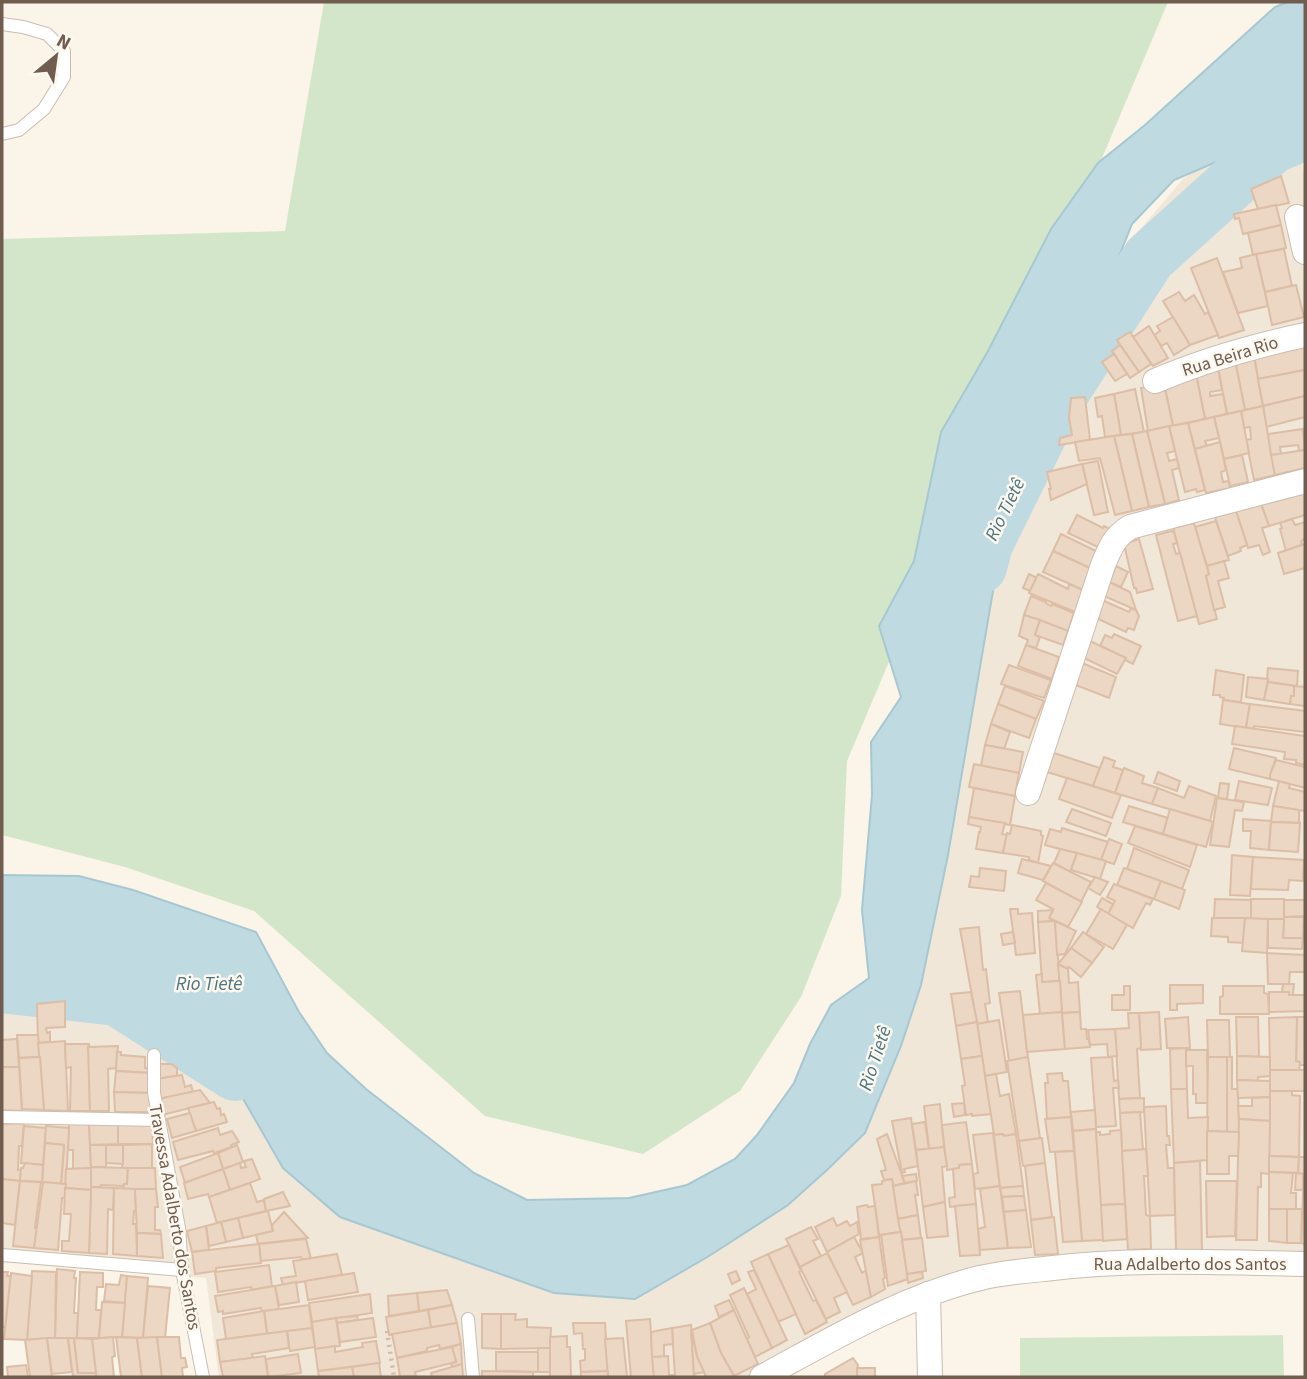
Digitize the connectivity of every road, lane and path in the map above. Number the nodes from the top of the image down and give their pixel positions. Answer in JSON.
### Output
{"nodes":[{"id":1,"x":2,"y":24,"type":"edge"},
{"id":2,"x":2,"y":134,"type":"edge"},
{"id":3,"x":1297,"y":217,"type":"dead end"},
{"id":4,"x":1305,"y":252,"type":"edge"},
{"id":5,"x":1305,"y":335,"type":"edge"},
{"id":6,"x":1155,"y":381,"type":"dead end"},
{"id":7,"x":1305,"y":481,"type":"edge"},
{"id":8,"x":1028,"y":793,"type":"dead end"},
{"id":9,"x":154,"y":1055,"type":"dead end"},
{"id":10,"x":2,"y":1117,"type":"edge"},
{"id":11,"x":158,"y":1121,"type":"junction"},
{"id":12,"x":2,"y":1255,"type":"edge"},
{"id":13,"x":1305,"y":1264,"type":"edge"},
{"id":14,"x":182,"y":1270,"type":"junction"},
{"id":15,"x":928,"y":1294,"type":"junction"},
{"id":16,"x":468,"y":1319,"type":"dead end"},
{"id":17,"x":387,"y":1331,"type":"dead end"},
{"id":18,"x":768,"y":1376,"type":"edge"},
{"id":19,"x":203,"y":1377,"type":"edge"},
{"id":20,"x":394,"y":1377,"type":"edge"},
{"id":21,"x":473,"y":1377,"type":"edge"},
{"id":22,"x":930,"y":1377,"type":"edge"}],
"edges":[{"from":1,"to":2,"type":"lane"},
{"from":3,"to":4,"type":"street"},
{"from":5,"to":6,"type":"street","name":"Rua Beira Rio"},
{"from":7,"to":8,"type":"street"},
{"from":9,"to":11,"type":"lane","name":"Travessa Adalberto dos Santos"},
{"from":10,"to":11,"type":"lane"},
{"from":11,"to":14,"type":"lane","name":"Travessa Adalberto dos Santos"},
{"from":12,"to":14,"type":"lane"},
{"from":13,"to":15,"type":"street","name":"Rua Adalberto dos Santos"},
{"from":14,"to":19,"type":"lane","name":"Travessa Adalberto dos Santos"},
{"from":15,"to":18,"type":"street","name":"Rua Adalberto dos Santos"},
{"from":15,"to":22,"type":"street"},
{"from":16,"to":21,"type":"lane"},
{"from":17,"to":20,"type":"path"}]}
